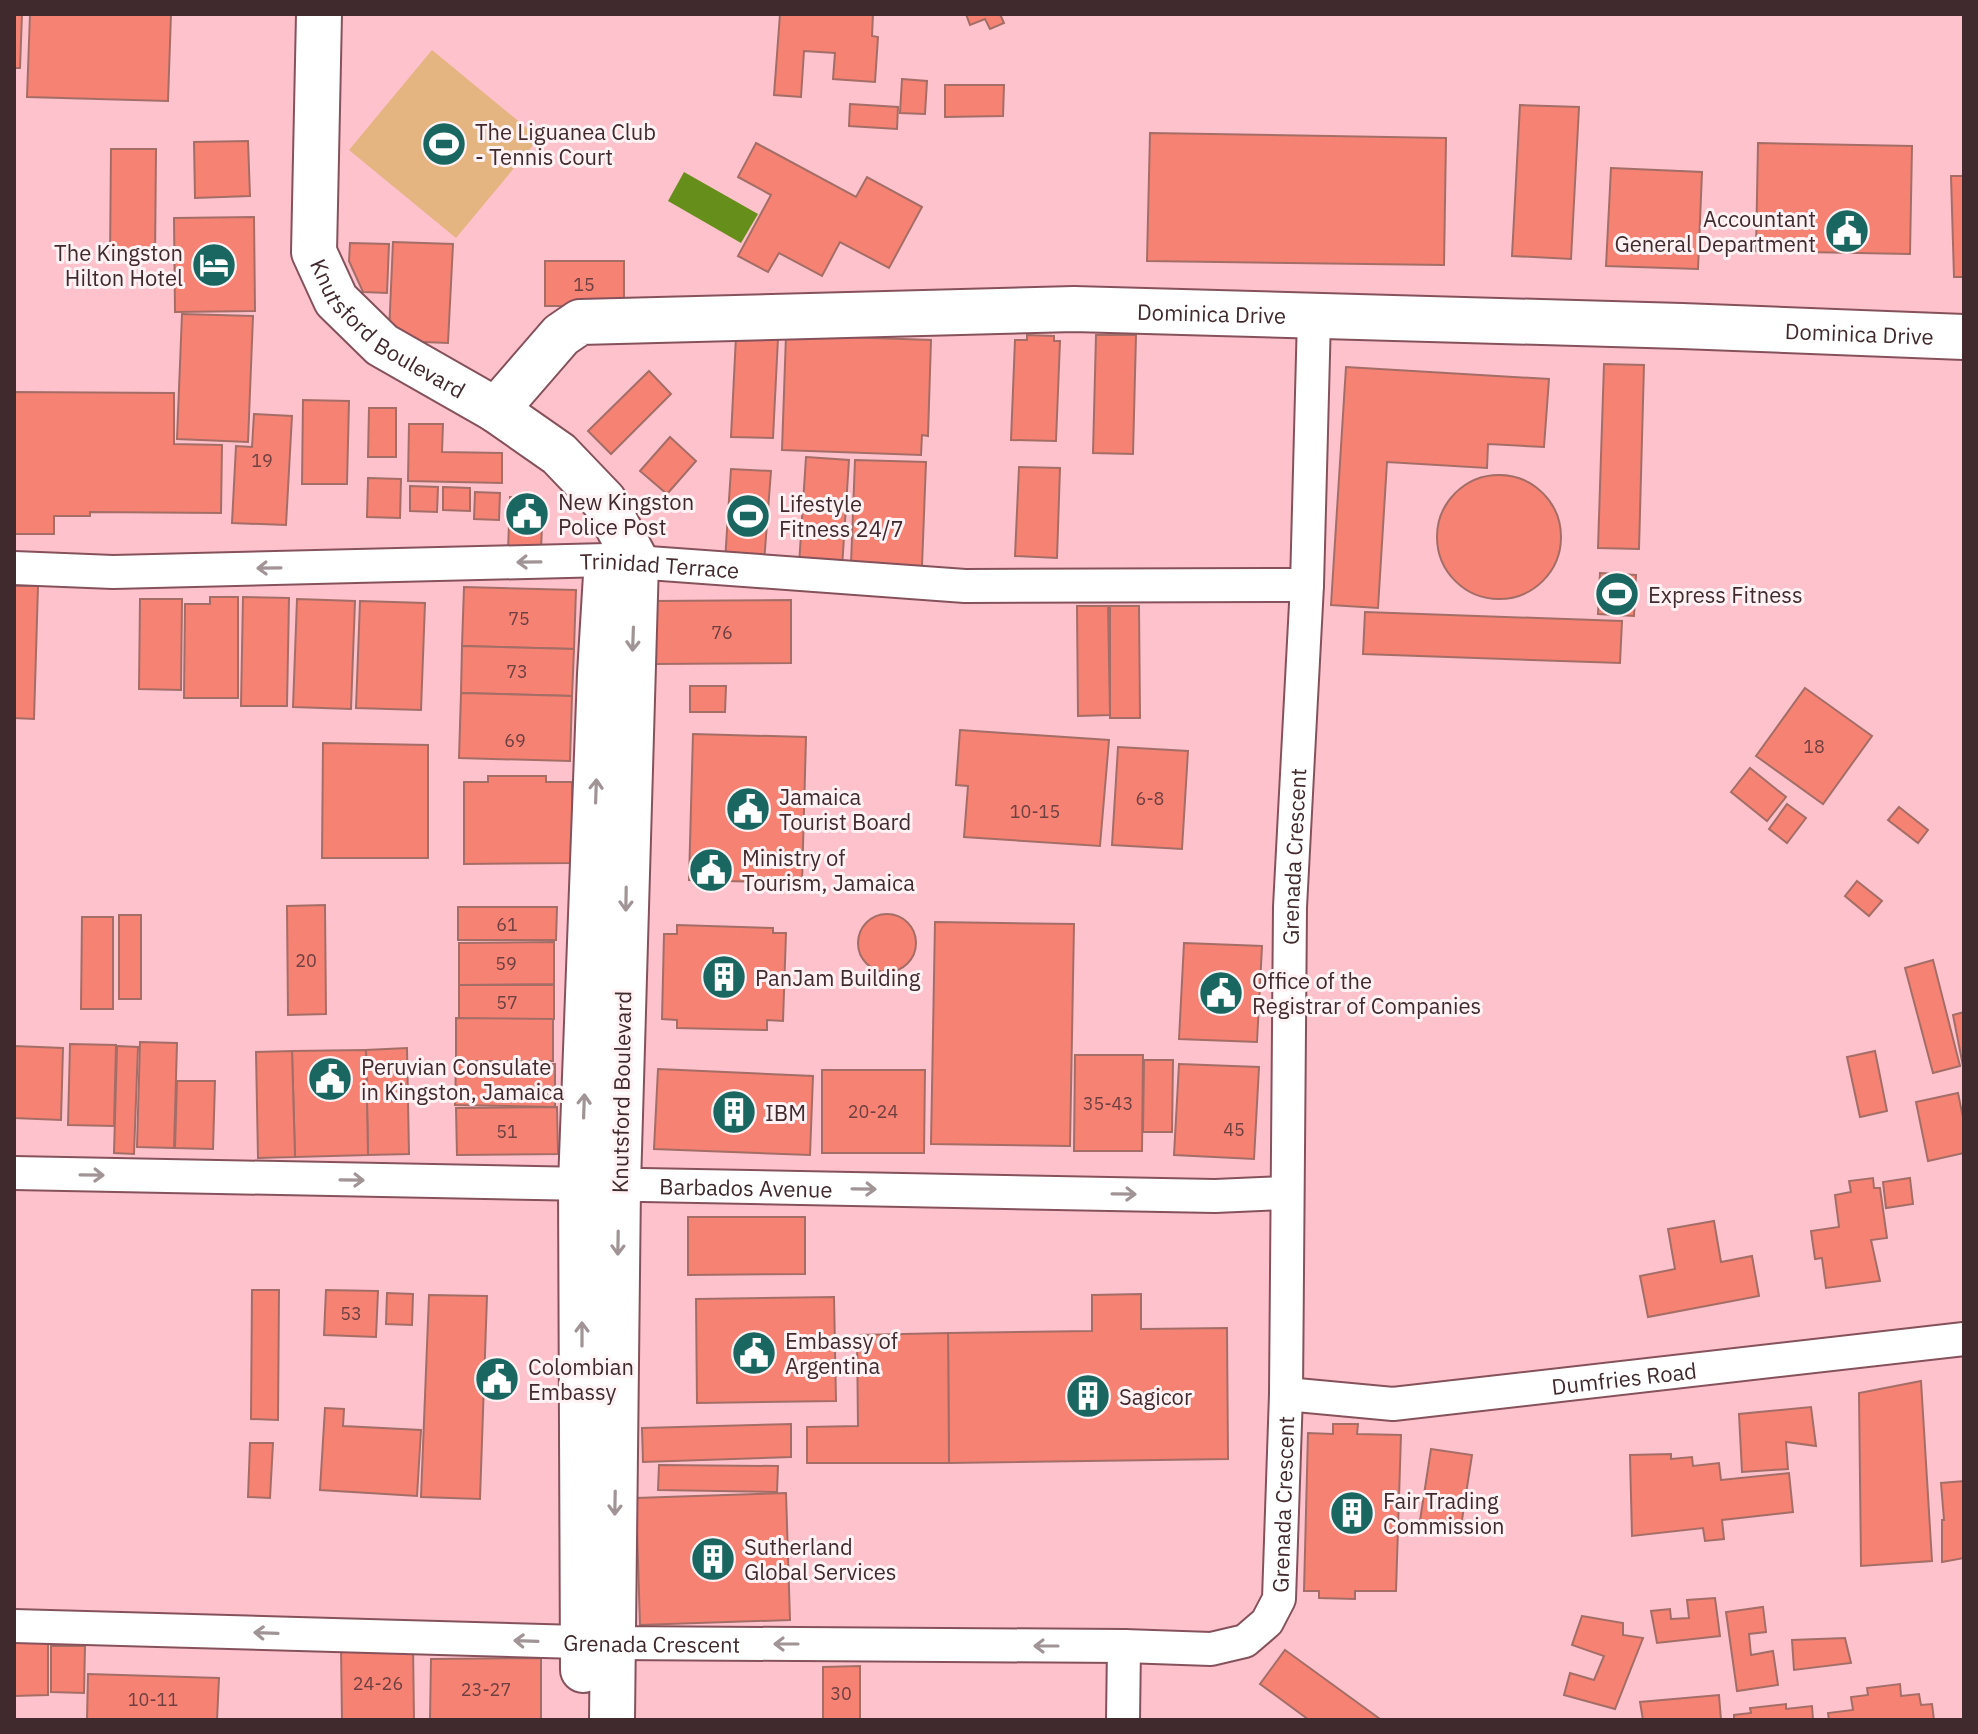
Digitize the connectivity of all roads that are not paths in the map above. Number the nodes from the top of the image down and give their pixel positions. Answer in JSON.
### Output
{"nodes":[{"id":1,"x":319,"y":14,"type":"edge"},
{"id":2,"x":1314,"y":317,"type":"junction"},
{"id":3,"x":1964,"y":337,"type":"edge"},
{"id":4,"x":496,"y":410,"type":"junction"},
{"id":5,"x":621,"y":560,"type":"junction"},
{"id":6,"x":14,"y":568,"type":"edge"},
{"id":7,"x":1307,"y":585,"type":"junction"},
{"id":8,"x":14,"y":1173,"type":"edge"},
{"id":9,"x":600,"y":1185,"type":"junction"},
{"id":10,"x":1286,"y":1193,"type":"junction"},
{"id":11,"x":1964,"y":1339,"type":"edge"},
{"id":12,"x":1286,"y":1394,"type":"junction"},
{"id":13,"x":14,"y":1626,"type":"edge"},
{"id":14,"x":599,"y":1643,"type":"junction"},
{"id":15,"x":1124,"y":1646,"type":"junction"},
{"id":16,"x":582,"y":1720,"type":"edge"},
{"id":17,"x":612,"y":1720,"type":"edge"},
{"id":18,"x":1123,"y":1720,"type":"edge"}],
"edges":[{"from":1,"to":4,"type":"main road","name":"Knutsford Boulevard"},
{"from":2,"to":3,"type":"main road","name":"Dominica Drive"},
{"from":2,"to":4,"type":"main road","name":"Dominica Drive"},
{"from":2,"to":7,"type":"street","name":"Grenada Crescent"},
{"from":4,"to":5,"type":"main road","name":"Knutsford Boulevard"},
{"from":5,"to":6,"type":"street","name":"Trinidad Terrace","one_way":true},
{"from":5,"to":7,"type":"street","name":"Trinidad Terrace"},
{"from":5,"to":9,"type":"main road","name":"Knutsford Boulevard"},
{"from":7,"to":10,"type":"street","name":"Grenada Crescent"},
{"from":8,"to":9,"type":"street","name":"Barbados Avenue","one_way":true},
{"from":9,"to":10,"type":"street","name":"Barbados Avenue","one_way":true},
{"from":9,"to":14,"type":"main road","name":"Knutsford Boulevard"},
{"from":10,"to":12,"type":"street","name":"Grenada Crescent"},
{"from":11,"to":12,"type":"street","name":"Dumfries Road"},
{"from":12,"to":15,"type":"street","name":"Grenada Crescent"},
{"from":14,"to":13,"type":"street","name":"Grenada Crescent","one_way":true},
{"from":15,"to":14,"type":"street","name":"Grenada Crescent","one_way":true},
{"from":14,"to":16,"type":"main road","name":"Knutsford Boulevard"},
{"from":14,"to":17,"type":"main road","name":"Knutsford Boulevard"},
{"from":15,"to":18,"type":"street"}]}
